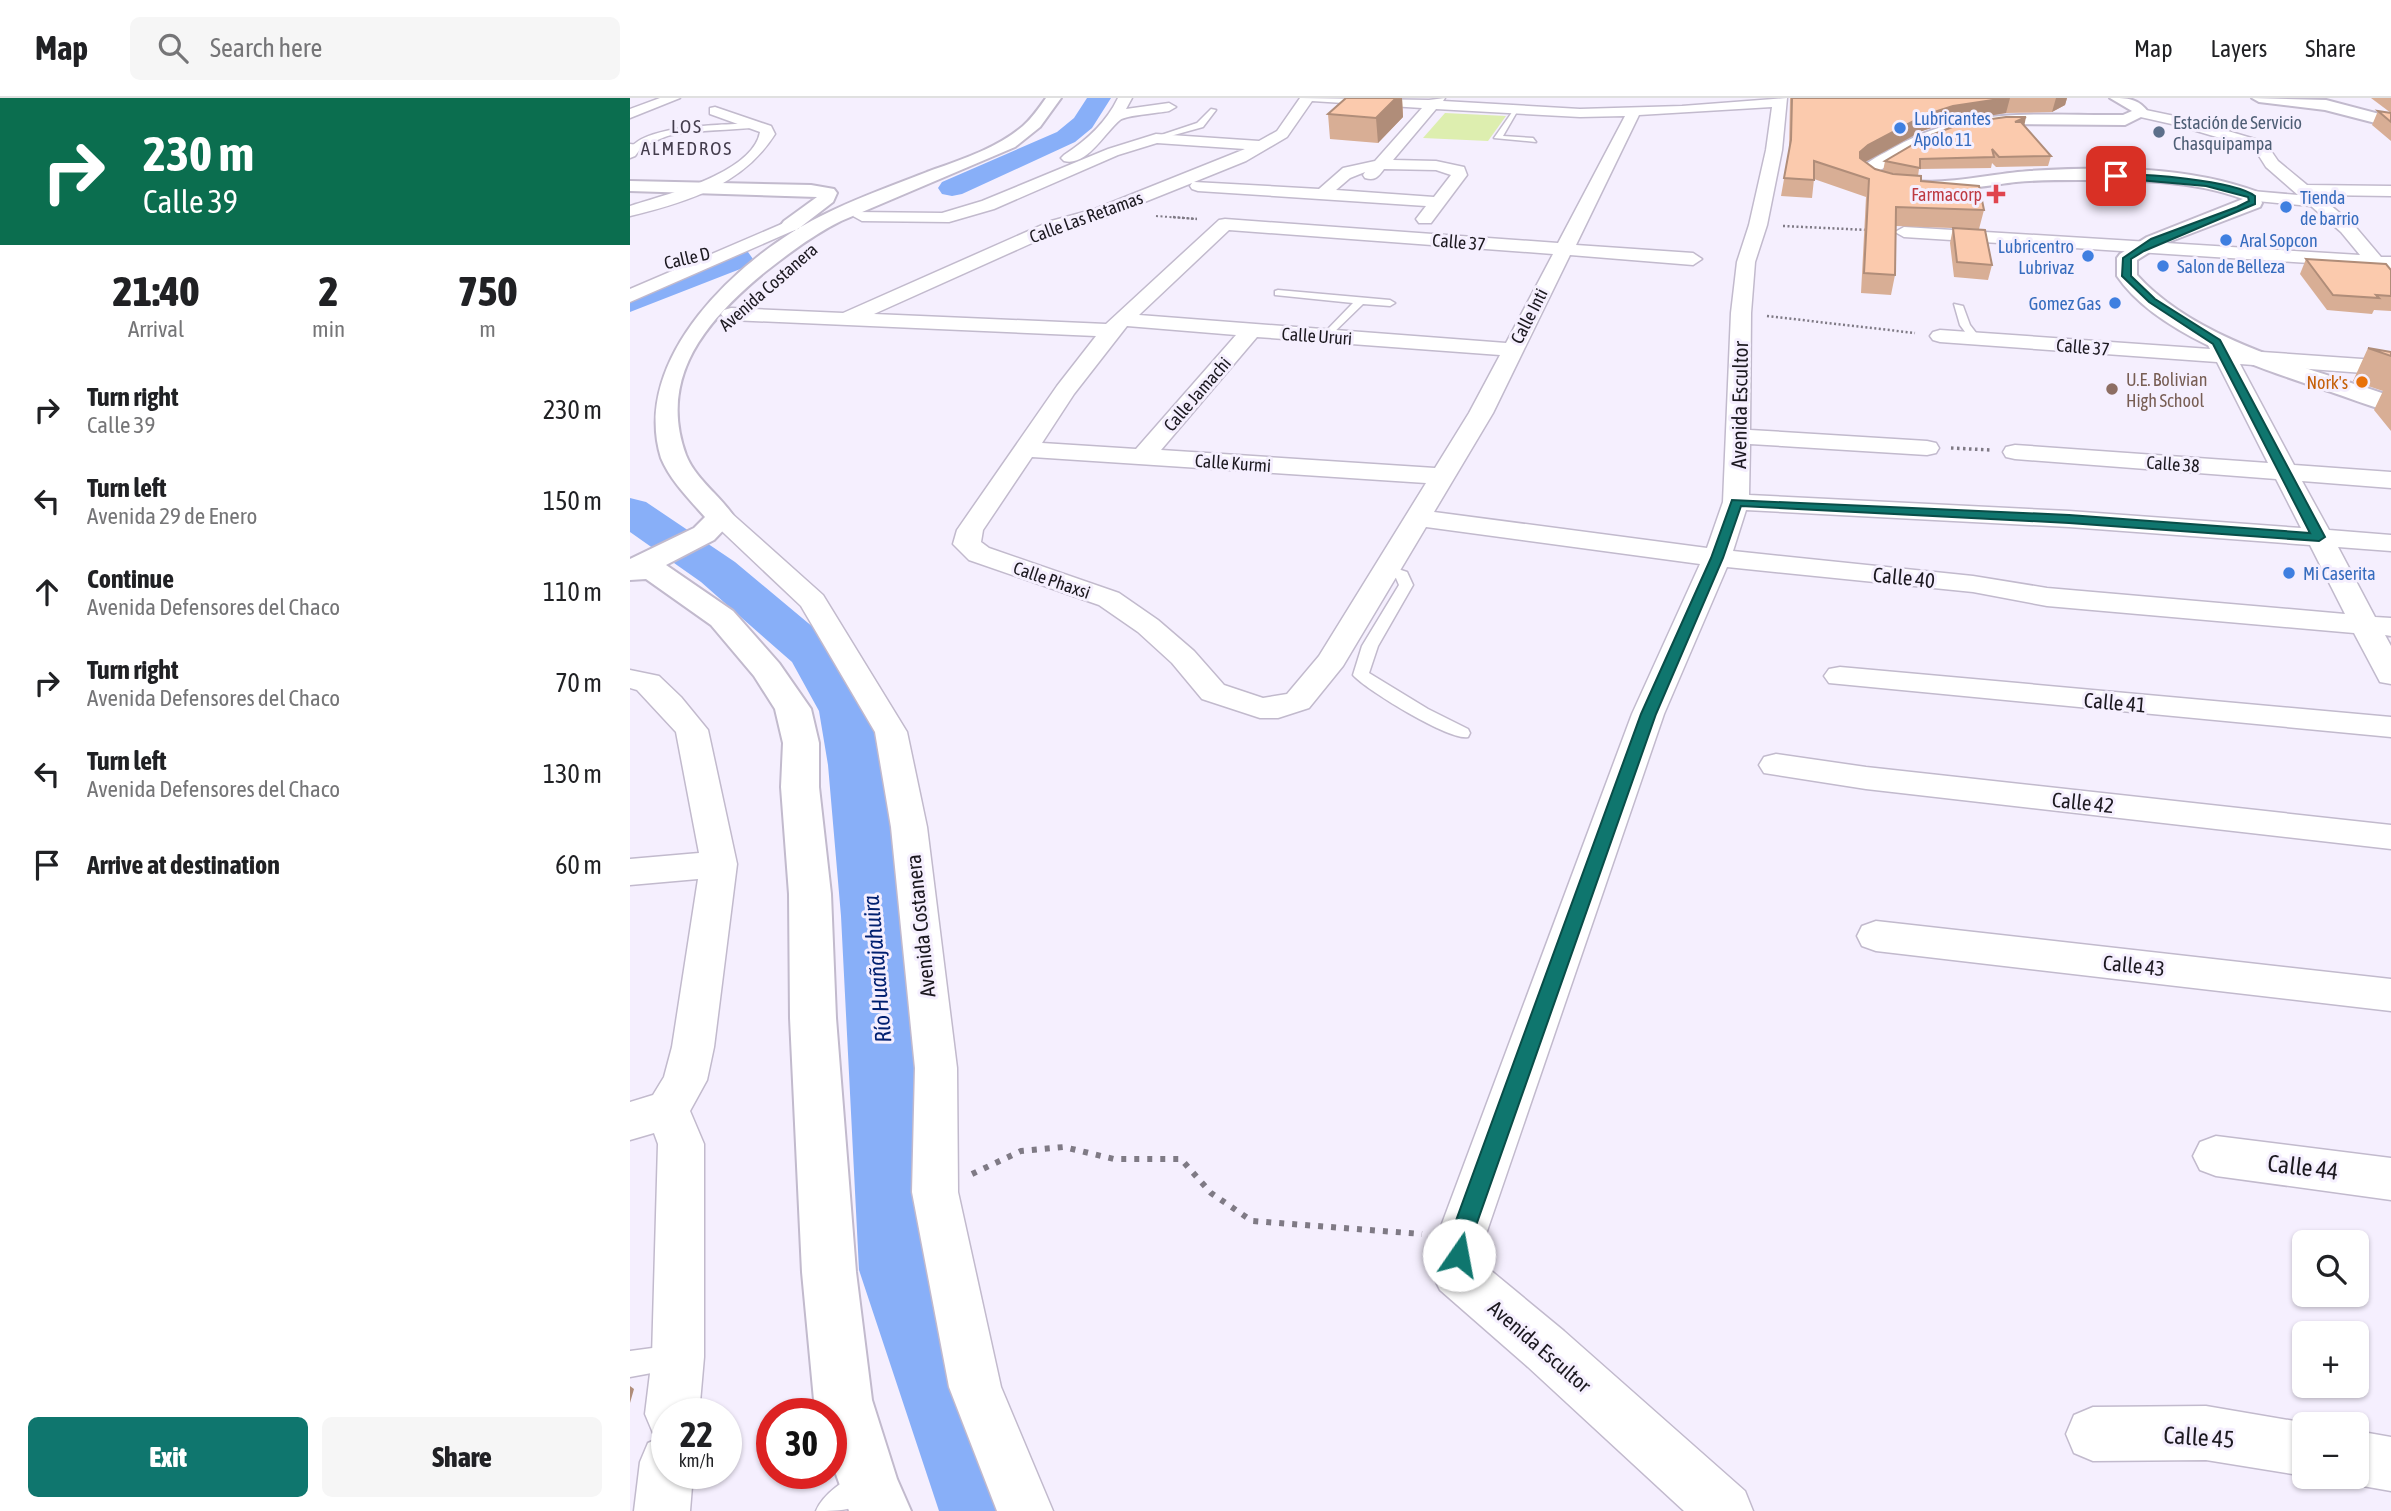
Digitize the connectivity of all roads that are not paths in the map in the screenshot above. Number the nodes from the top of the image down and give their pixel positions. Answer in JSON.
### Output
{"nodes":[{"id":1,"x":673,"y":98,"type":"edge"},
{"id":2,"x":1054,"y":98,"type":"edge"},
{"id":3,"x":1071,"y":98,"type":"edge"},
{"id":4,"x":1125,"y":98,"type":"edge"},
{"id":5,"x":1307,"y":98,"type":"edge"},
{"id":6,"x":1315,"y":98,"type":"edge"},
{"id":7,"x":2117,"y":98,"type":"edge"},
{"id":8,"x":2263,"y":98,"type":"edge"},
{"id":9,"x":2307,"y":99,"type":"edge"},
{"id":10,"x":1780,"y":100,"type":"edge"},
{"id":11,"x":1436,"y":102,"type":"edge"},
{"id":12,"x":1169,"y":107,"type":"dead end"},
{"id":13,"x":1213,"y":110,"type":"dead end"},
{"id":14,"x":1515,"y":110,"type":"junction"},
{"id":15,"x":715,"y":111,"type":"dead end"},
{"id":16,"x":1634,"y":112,"type":"junction"},
{"id":17,"x":2141,"y":113,"type":"junction"},
{"id":18,"x":630,"y":114,"type":"edge"},
{"id":19,"x":1118,"y":115,"type":"junction"},
{"id":20,"x":2391,"y":122,"type":"edge"},
{"id":21,"x":756,"y":125,"type":"junction"},
{"id":22,"x":1156,"y":138,"type":"junction"},
{"id":23,"x":1533,"y":140,"type":"dead end"},
{"id":24,"x":1264,"y":146,"type":"junction"},
{"id":25,"x":631,"y":150,"type":"edge"},
{"id":26,"x":1382,"y":164,"type":"junction"},
{"id":27,"x":1047,"y":180,"type":"junction"},
{"id":28,"x":630,"y":186,"type":"edge"},
{"id":29,"x":1198,"y":186,"type":"dead end"},
{"id":30,"x":704,"y":187,"type":"junction"},
{"id":31,"x":2391,"y":191,"type":"edge"},
{"id":32,"x":1324,"y":194,"type":"junction"},
{"id":33,"x":1352,"y":196,"type":"junction"},
{"id":34,"x":2252,"y":196,"type":"junction"},
{"id":35,"x":2310,"y":196,"type":"junction"},
{"id":36,"x":1438,"y":202,"type":"junction"},
{"id":37,"x":809,"y":209,"type":"junction"},
{"id":38,"x":630,"y":211,"type":"edge"},
{"id":39,"x":862,"y":216,"type":"junction"},
{"id":40,"x":833,"y":217,"type":"junction"},
{"id":41,"x":1225,"y":224,"type":"joint"},
{"id":42,"x":1904,"y":232,"type":"road end"},
{"id":43,"x":791,"y":234,"type":"junction"},
{"id":44,"x":1409,"y":239,"type":"junction"},
{"id":45,"x":746,"y":248,"type":"junction"},
{"id":46,"x":2141,"y":249,"type":"junction"},
{"id":47,"x":1562,"y":251,"type":"junction"},
{"id":48,"x":1693,"y":259,"type":"dead end"},
{"id":49,"x":2383,"y":263,"type":"edge"},
{"id":50,"x":654,"y":266,"type":"dead end"},
{"id":51,"x":2391,"y":279,"type":"edge"},
{"id":52,"x":732,"y":288,"type":"junction"},
{"id":53,"x":1278,"y":293,"type":"dead end"},
{"id":54,"x":630,"y":296,"type":"edge"},
{"id":55,"x":1361,"y":300,"type":"junction"},
{"id":56,"x":1390,"y":303,"type":"dead end"},
{"id":57,"x":1958,"y":306,"type":"dead end"},
{"id":58,"x":732,"y":314,"type":"junction"},
{"id":59,"x":848,"y":318,"type":"junction"},
{"id":60,"x":1117,"y":325,"type":"junction"},
{"id":61,"x":1251,"y":331,"type":"junction"},
{"id":62,"x":1940,"y":336,"type":"road end"},
{"id":63,"x":1326,"y":337,"type":"junction"},
{"id":64,"x":1975,"y":338,"type":"junction"},
{"id":65,"x":1512,"y":350,"type":"junction"},
{"id":66,"x":2222,"y":350,"type":"junction"},
{"id":67,"x":2258,"y":361,"type":"junction"},
{"id":68,"x":2391,"y":368,"type":"edge"},
{"id":69,"x":2301,"y":376,"type":"junction"},
{"id":70,"x":2391,"y":404,"type":"edge"},
{"id":71,"x":665,"y":409,"type":"junction"},
{"id":72,"x":2391,"y":415,"type":"edge"},
{"id":73,"x":1739,"y":436,"type":"junction"},
{"id":74,"x":1927,"y":448,"type":"dead end"},
{"id":75,"x":1025,"y":449,"type":"junction"},
{"id":76,"x":2015,"y":452,"type":"road end"},
{"id":77,"x":1142,"y":457,"type":"junction"},
{"id":78,"x":2284,"y":472,"type":"junction"},
{"id":79,"x":1441,"y":476,"type":"junction"},
{"id":80,"x":2391,"y":480,"type":"edge"},
{"id":81,"x":1737,"y":502,"type":"junction"},
{"id":82,"x":1418,"y":518,"type":"junction"},
{"id":83,"x":712,"y":526,"type":"junction"},
{"id":84,"x":2319,"y":537,"type":"junction"},
{"id":85,"x":2391,"y":543,"type":"edge"},
{"id":86,"x":1717,"y":558,"type":"junction"},
{"id":87,"x":639,"y":567,"type":"edge"},
{"id":88,"x":1386,"y":569,"type":"junction"},
{"id":89,"x":2377,"y":626,"type":"edge"},
{"id":90,"x":2391,"y":675,"type":"edge"},
{"id":91,"x":1840,"y":676,"type":"dead end"},
{"id":92,"x":630,"y":679,"type":"edge"},
{"id":93,"x":2391,"y":727,"type":"edge"},
{"id":94,"x":1462,"y":733,"type":"dead end"},
{"id":95,"x":1776,"y":765,"type":"dead end"},
{"id":96,"x":2391,"y":836,"type":"edge"},
{"id":97,"x":719,"y":864,"type":"junction"},
{"id":98,"x":630,"y":872,"type":"edge"},
{"id":99,"x":1876,"y":936,"type":"dead end"},
{"id":100,"x":2391,"y":995,"type":"edge"},
{"id":101,"x":649,"y":1116,"type":"edge"},
{"id":102,"x":2216,"y":1156,"type":"dead end"},
{"id":103,"x":2391,"y":1179,"type":"edge"},
{"id":104,"x":678,"y":1357,"type":"junction"},
{"id":105,"x":630,"y":1364,"type":"edge"},
{"id":106,"x":674,"y":1398,"type":"edge"},
{"id":107,"x":2093,"y":1434,"type":"dead end"},
{"id":108,"x":2292,"y":1448,"type":"edge"},
{"id":109,"x":2369,"y":1460,"type":"edge"},
{"id":110,"x":2391,"y":1464,"type":"edge"},
{"id":111,"x":664,"y":1489,"type":"edge"},
{"id":112,"x":874,"y":1496,"type":"edge"},
{"id":113,"x":662,"y":1511,"type":"edge"},
{"id":114,"x":830,"y":1511,"type":"edge"},
{"id":115,"x":1025,"y":1511,"type":"edge"},
{"id":116,"x":1725,"y":1511,"type":"edge"}],
"edges":[{"from":1,"to":18,"type":"street"},
{"from":2,"to":40,"type":"main road","name":"Avenida Costanera"},
{"from":3,"to":39,"type":"main road","name":"Avenida Costanera"},
{"from":4,"to":19,"type":"street"},
{"from":5,"to":24,"type":"street","name":"Calle Las Retamas"},
{"from":6,"to":11,"type":"street"},
{"from":7,"to":17,"type":"main road"},
{"from":8,"to":9,"type":"main road"},
{"from":9,"to":20,"type":"main road"},
{"from":10,"to":16,"type":"street"},
{"from":10,"to":73,"type":"street","name":"Avenida Escultor"},
{"from":11,"to":14,"type":"street"},
{"from":11,"to":26,"type":"street"},
{"from":12,"to":19,"type":"street"},
{"from":13,"to":22,"type":"lane"},
{"from":14,"to":16,"type":"street"},
{"from":14,"to":23,"type":"lane"},
{"from":15,"to":21,"type":"street"},
{"from":16,"to":47,"type":"street","name":"Calle Inti"},
{"from":17,"to":34,"type":"main road"},
{"from":17,"to":35,"type":"street"},
{"from":19,"to":27,"type":"street"},
{"from":21,"to":25,"type":"lane"},
{"from":21,"to":30,"type":"street"},
{"from":22,"to":24,"type":"street"},
{"from":22,"to":27,"type":"street"},
{"from":24,"to":59,"type":"street","name":"Calle Las Retamas"},
{"from":26,"to":32,"type":"street"},
{"from":26,"to":33,"type":"street"},
{"from":26,"to":36,"type":"street"},
{"from":27,"to":39,"type":"street"},
{"from":28,"to":30,"type":"main road","name":"Avenida Costanera"},
{"from":29,"to":32,"type":"street"},
{"from":30,"to":37,"type":"main road","name":"Avenida Costanera"},
{"from":30,"to":38,"type":"street"},
{"from":31,"to":35,"type":"street"},
{"from":32,"to":33,"type":"street"},
{"from":33,"to":36,"type":"street"},
{"from":34,"to":35,"type":"street"},
{"from":34,"to":46,"type":"main road"},
{"from":35,"to":49,"type":"street"},
{"from":36,"to":44,"type":"street"},
{"from":37,"to":40,"type":"main road","name":"Avenida Costanera"},
{"from":37,"to":43,"type":"main road","name":"Avenida Costanera"},
{"from":39,"to":40,"type":"main road","name":"Avenida Costanera"},
{"from":39,"to":58,"type":"main road","name":"Avenida Costanera"},
{"from":40,"to":43,"type":"main road","name":"Avenida Costanera"},
{"from":41,"to":44,"type":"street","name":"Calle 37"},
{"from":41,"to":60,"type":"street","name":"Calle Phaxsi"},
{"from":42,"to":46,"type":"street"},
{"from":43,"to":45,"type":"street"},
{"from":43,"to":52,"type":"main road","name":"Avenida Costanera"},
{"from":44,"to":47,"type":"street","name":"Calle 37"},
{"from":45,"to":50,"type":"street","name":"Calle D"},
{"from":45,"to":54,"type":"street"},
{"from":46,"to":49,"type":"street"},
{"from":46,"to":66,"type":"main road"},
{"from":47,"to":48,"type":"street","name":"Calle 37"},
{"from":47,"to":65,"type":"street","name":"Calle Inti"},
{"from":49,"to":51,"type":"street"},
{"from":52,"to":58,"type":"main road"},
{"from":52,"to":71,"type":"main road","name":"Avenida Costanera"},
{"from":53,"to":55,"type":"lane"},
{"from":55,"to":56,"type":"lane"},
{"from":55,"to":63,"type":"lane"},
{"from":57,"to":64,"type":"lane"},
{"from":58,"to":59,"type":"street","name":"Calle Ururi"},
{"from":58,"to":71,"type":"main road","name":"Avenida Costanera"},
{"from":59,"to":60,"type":"street","name":"Calle Ururi"},
{"from":60,"to":61,"type":"street","name":"Calle Ururi"},
{"from":60,"to":75,"type":"street","name":"Calle Phaxsi"},
{"from":61,"to":63,"type":"street","name":"Calle Ururi"},
{"from":61,"to":77,"type":"street","name":"Calle Jamachi"},
{"from":62,"to":64,"type":"street","name":"Calle 37"},
{"from":63,"to":65,"type":"street","name":"Calle Ururi"},
{"from":64,"to":66,"type":"street","name":"Calle 37"},
{"from":65,"to":79,"type":"street","name":"Calle Inti"},
{"from":66,"to":67,"type":"main road"},
{"from":66,"to":78,"type":"street"},
{"from":67,"to":68,"type":"street"},
{"from":67,"to":69,"type":"main road"},
{"from":69,"to":70,"type":"main road"},
{"from":69,"to":72,"type":"main road"},
{"from":71,"to":83,"type":"main road","name":"Avenida Costanera"},
{"from":73,"to":74,"type":"street"},
{"from":73,"to":81,"type":"street","name":"Avenida Escultor"},
{"from":75,"to":77,"type":"street","name":"Calle Kurmi"},
{"from":75,"to":88,"type":"street","name":"Calle Phaxsi"},
{"from":76,"to":78,"type":"street","name":"Calle 38"},
{"from":77,"to":79,"type":"street","name":"Calle Kurmi"},
{"from":78,"to":80,"type":"street","name":"Calle 38"},
{"from":78,"to":84,"type":"street"},
{"from":79,"to":82,"type":"street","name":"Calle Inti"},
{"from":81,"to":84,"type":"street"},
{"from":81,"to":86,"type":"street","name":"Avenida Escultor"},
{"from":82,"to":86,"type":"street","name":"Calle 40"},
{"from":82,"to":88,"type":"street","name":"Calle Phaxsi"},
{"from":83,"to":87,"type":"main road"},
{"from":83,"to":115,"type":"street","name":"Avenida Costanera"},
{"from":84,"to":85,"type":"street"},
{"from":84,"to":89,"type":"street"},
{"from":86,"to":89,"type":"street","name":"Calle 40"},
{"from":86,"to":116,"type":"street","name":"Avenida Escultor"},
{"from":87,"to":112,"type":"main road"},
{"from":88,"to":94,"type":"lane"},
{"from":89,"to":90,"type":"street"},
{"from":91,"to":93,"type":"street","name":"Calle 41"},
{"from":92,"to":97,"type":"street"},
{"from":95,"to":96,"type":"street","name":"Calle 42"},
{"from":97,"to":98,"type":"street"},
{"from":97,"to":101,"type":"street"},
{"from":99,"to":100,"type":"street","name":"Calle 43"},
{"from":101,"to":104,"type":"street"},
{"from":102,"to":103,"type":"street","name":"Calle 44"},
{"from":104,"to":105,"type":"lane"},
{"from":104,"to":106,"type":"street"},
{"from":107,"to":108,"type":"street","name":"Calle 45"},
{"from":109,"to":110,"type":"street"},
{"from":111,"to":113,"type":"street"},
{"from":112,"to":114,"type":"lane"}]}
